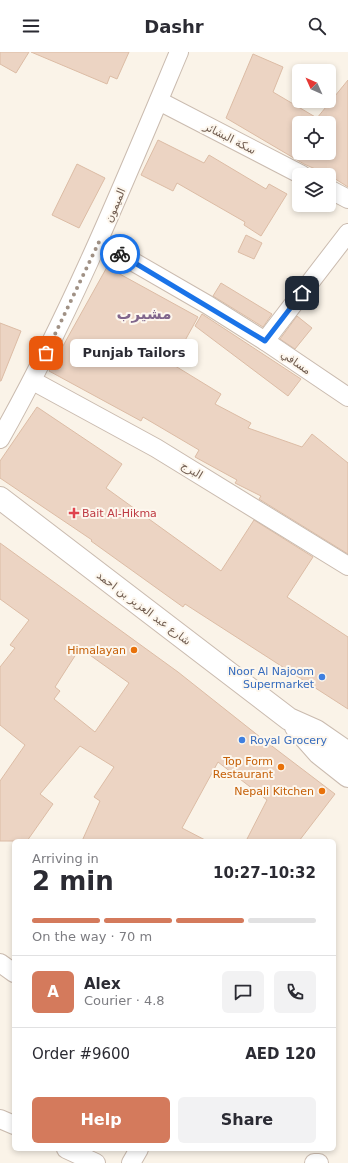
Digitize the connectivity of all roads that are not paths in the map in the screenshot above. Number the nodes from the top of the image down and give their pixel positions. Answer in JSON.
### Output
{"nodes":[{"id":1,"x":179,"y":52,"type":"edge"},
{"id":2,"x":159,"y":101,"type":"junction"},
{"id":3,"x":292,"y":170,"type":"edge"},
{"id":4,"x":336,"y":193,"type":"edge"},
{"id":5,"x":348,"y":199,"type":"edge"},
{"id":6,"x":348,"y":233,"type":"edge"},
{"id":7,"x":99,"y":242,"type":"junction"},
{"id":8,"x":265,"y":341,"type":"junction"},
{"id":9,"x":33,"y":381,"type":"junction"},
{"id":10,"x":348,"y":397,"type":"edge"},
{"id":11,"x":0,"y":439,"type":"edge"},
{"id":12,"x":0,"y":498,"type":"edge"},
{"id":13,"x":348,"y":566,"type":"edge"},
{"id":14,"x":289,"y":718,"type":"junction"},
{"id":15,"x":348,"y":753,"type":"edge"},
{"id":16,"x":348,"y":776,"type":"edge"},
{"id":17,"x":0,"y":963,"type":"edge"},
{"id":18,"x":12,"y":972,"type":"edge"},
{"id":19,"x":0,"y":1119,"type":"edge"},
{"id":20,"x":12,"y":1124,"type":"edge"},
{"id":21,"x":70,"y":1151,"type":"edge"},
{"id":22,"x":137,"y":1151,"type":"edge"},
{"id":23,"x":96,"y":1163,"type":"edge"},
{"id":24,"x":131,"y":1163,"type":"edge"},
{"id":25,"x":314,"y":1163,"type":"edge"},
{"id":26,"x":319,"y":1163,"type":"edge"}],
"edges":[{"from":1,"to":2,"type":"street","name":"الميمون"},
{"from":2,"to":3,"type":"street","name":"سكة البشائر"},
{"from":2,"to":7,"type":"street","name":"الميمون"},
{"from":4,"to":5,"type":"street"},
{"from":6,"to":8,"type":"street"},
{"from":7,"to":8,"type":"street","name":"مسافي"},
{"from":7,"to":9,"type":"street","name":"الميمون"},
{"from":8,"to":10,"type":"street","name":"مسافي"},
{"from":9,"to":11,"type":"street","name":"الميمون"},
{"from":9,"to":13,"type":"street","name":"البرج"},
{"from":12,"to":14,"type":"street","name":"شارع عبد العزيز بن احمد"},
{"from":14,"to":15,"type":"street","name":"شارع عبد العزيز بن احمد"},
{"from":14,"to":16,"type":"street","name":"شارع عبد العزيز بن احمد"},
{"from":17,"to":18,"type":"street"},
{"from":19,"to":20,"type":"street"},
{"from":21,"to":23,"type":"street"},
{"from":22,"to":24,"type":"street"},
{"from":25,"to":26,"type":"street"}]}
